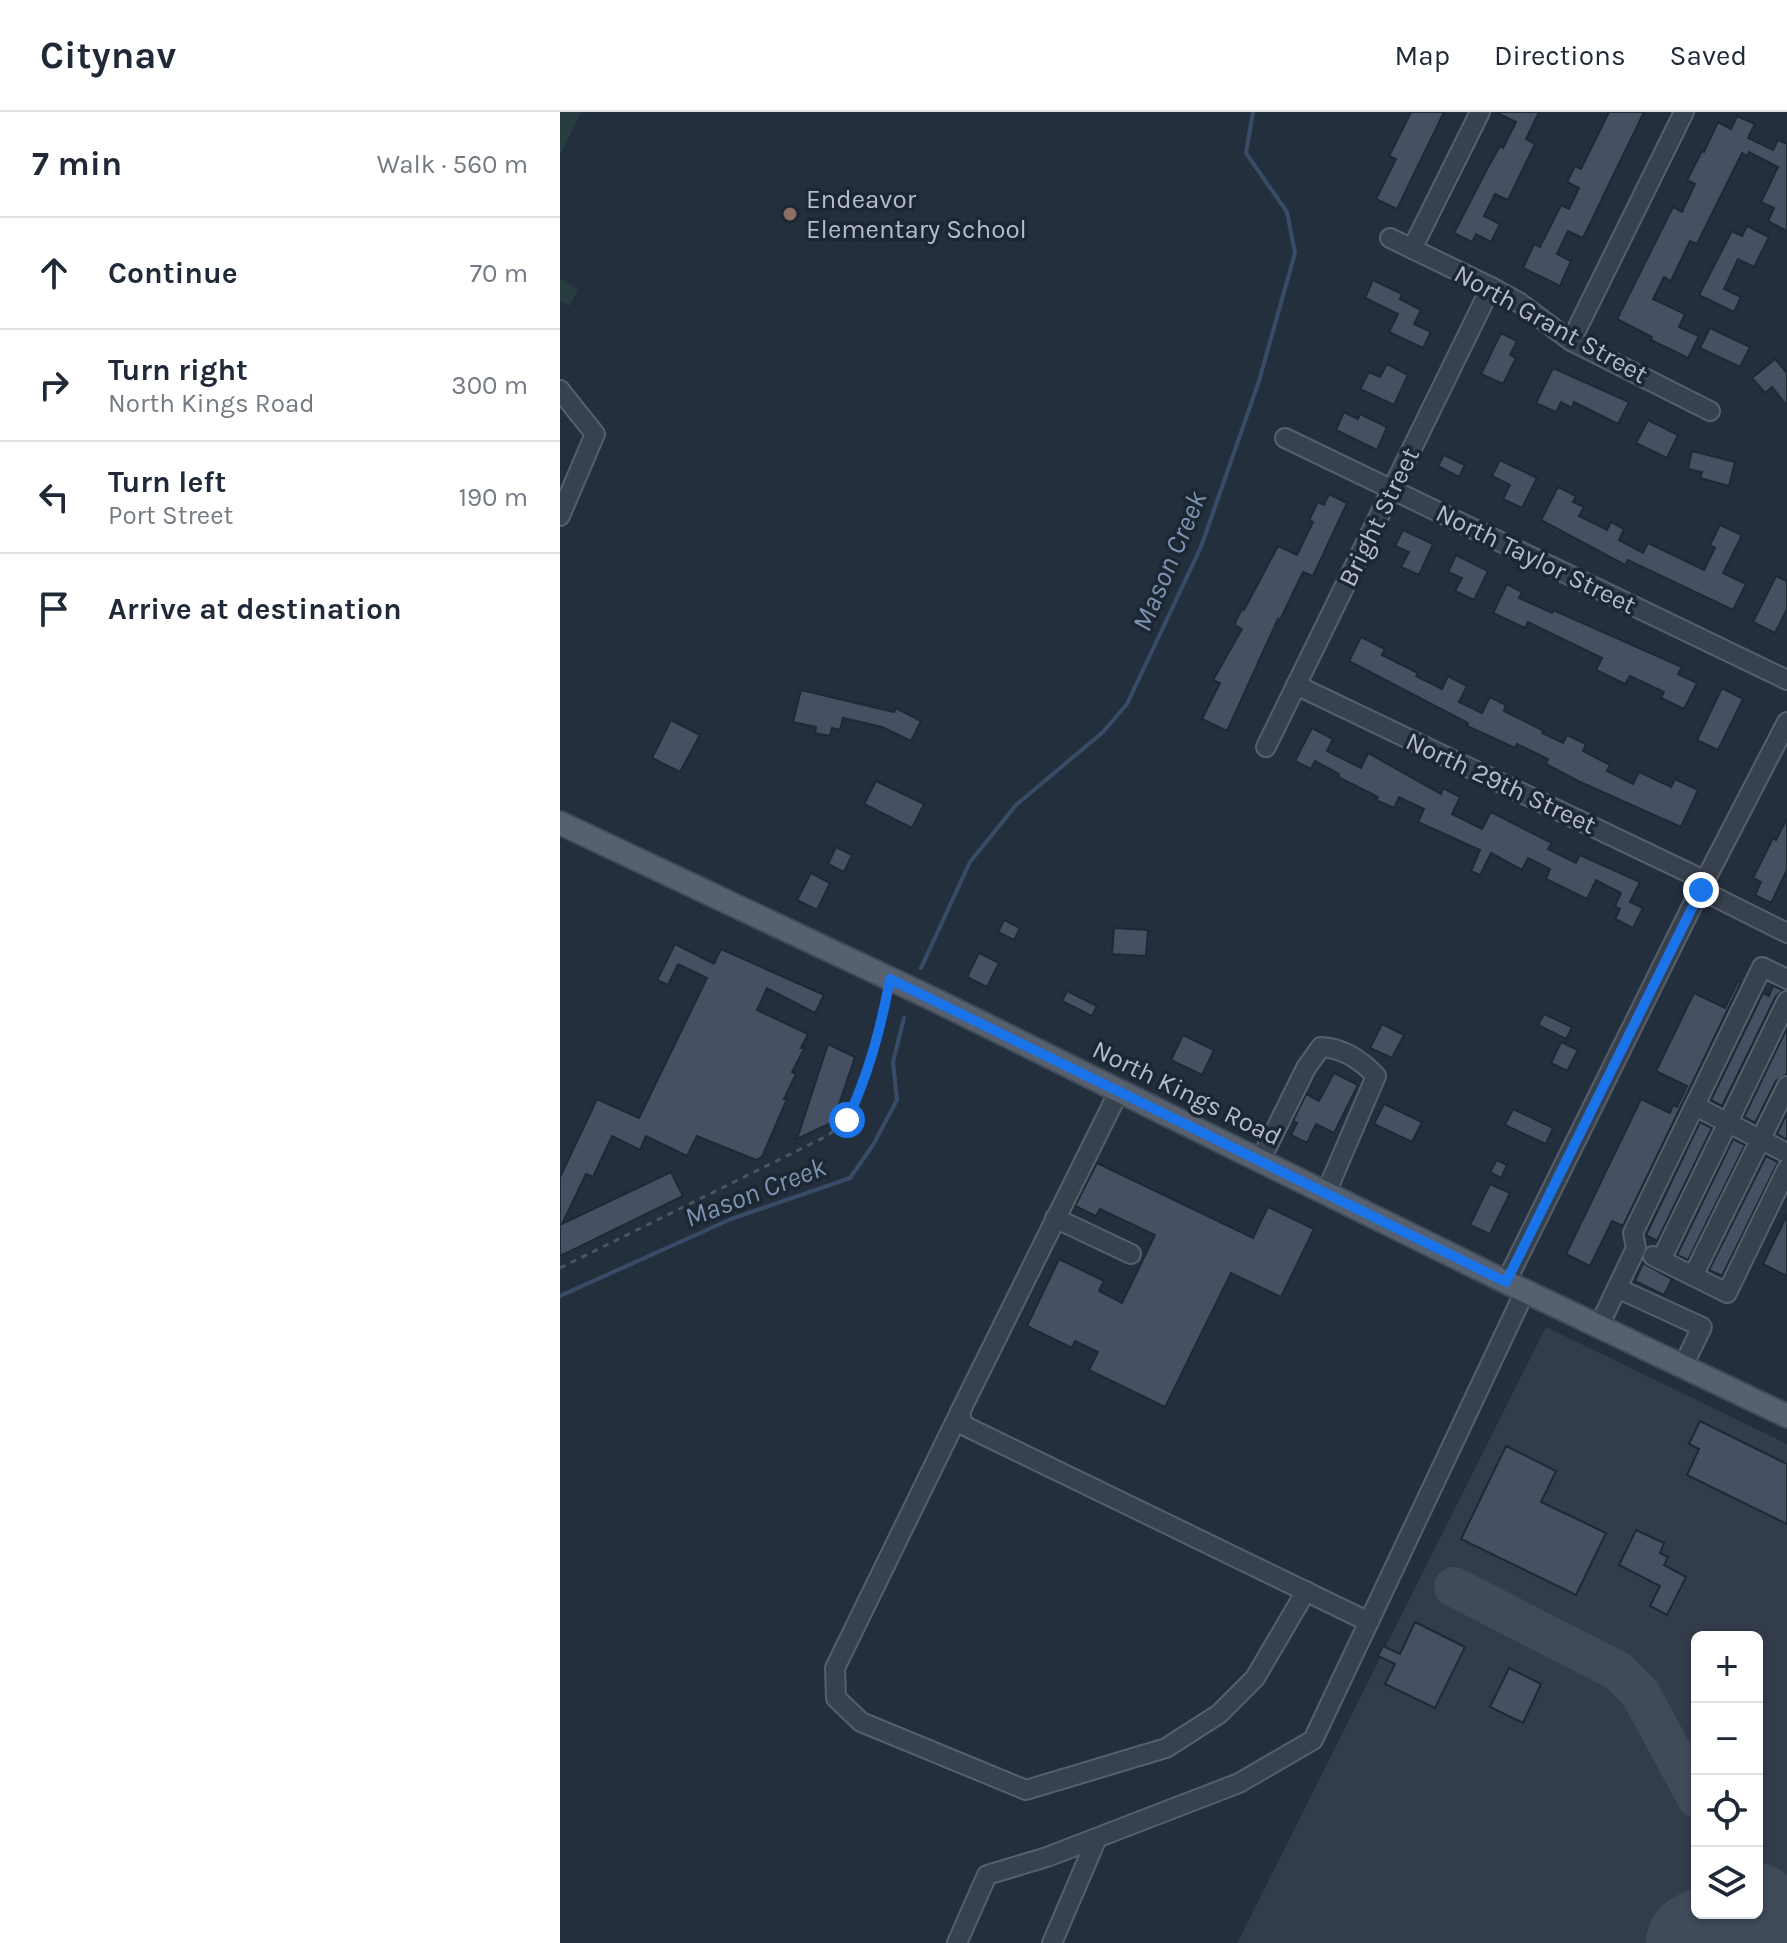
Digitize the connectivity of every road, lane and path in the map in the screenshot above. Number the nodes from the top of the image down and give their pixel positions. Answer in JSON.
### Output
{"nodes":[{"id":1,"x":1480,"y":112,"type":"edge"},
{"id":2,"x":1684,"y":112,"type":"edge"},
{"id":3,"x":1390,"y":238,"type":"dead end"},
{"id":4,"x":1412,"y":249,"type":"junction"},
{"id":5,"x":1491,"y":287,"type":"junction"},
{"id":6,"x":1571,"y":341,"type":"junction"},
{"id":7,"x":560,"y":390,"type":"edge"},
{"id":8,"x":1710,"y":411,"type":"dead end"},
{"id":9,"x":1285,"y":438,"type":"dead end"},
{"id":10,"x":1393,"y":490,"type":"junction"},
{"id":11,"x":560,"y":516,"type":"edge"},
{"id":12,"x":1787,"y":680,"type":"edge"},
{"id":13,"x":1296,"y":685,"type":"junction"},
{"id":14,"x":1787,"y":722,"type":"edge"},
{"id":15,"x":1266,"y":747,"type":"dead end"},
{"id":16,"x":560,"y":823,"type":"edge"},
{"id":17,"x":1703,"y":886,"type":"junction"},
{"id":18,"x":1787,"y":933,"type":"edge"},
{"id":19,"x":890,"y":979,"type":"junction"},
{"id":20,"x":1787,"y":979,"type":"edge"},
{"id":21,"x":1787,"y":1001,"type":"edge"},
{"id":22,"x":1787,"y":1086,"type":"edge"},
{"id":23,"x":1119,"y":1091,"type":"junction"},
{"id":24,"x":1695,"y":1106,"type":"junction"},
{"id":25,"x":1727,"y":1123,"type":"junction"},
{"id":26,"x":1760,"y":1140,"type":"junction"},
{"id":27,"x":1787,"y":1153,"type":"edge"},
{"id":28,"x":1261,"y":1159,"type":"junction"},
{"id":29,"x":1787,"y":1169,"type":"edge"},
{"id":30,"x":1326,"y":1193,"type":"junction"},
{"id":31,"x":1055,"y":1218,"type":"junction"},
{"id":32,"x":1636,"y":1248,"type":"junction"},
{"id":33,"x":1131,"y":1254,"type":"dead end"},
{"id":34,"x":1661,"y":1260,"type":"junction"},
{"id":35,"x":560,"y":1268,"type":"edge"},
{"id":36,"x":1693,"y":1276,"type":"junction"},
{"id":37,"x":1515,"y":1286,"type":"junction"},
{"id":38,"x":1617,"y":1288,"type":"junction"},
{"id":39,"x":1599,"y":1326,"type":"junction"},
{"id":40,"x":1683,"y":1366,"type":"junction"},
{"id":41,"x":960,"y":1412,"type":"junction"},
{"id":42,"x":1787,"y":1416,"type":"edge"},
{"id":43,"x":1306,"y":1591,"type":"junction"},
{"id":44,"x":1369,"y":1622,"type":"junction"},
{"id":45,"x":1097,"y":1838,"type":"junction"},
{"id":46,"x":957,"y":1943,"type":"edge"},
{"id":47,"x":1052,"y":1943,"type":"edge"}],
"edges":[{"from":1,"to":4,"type":"street"},
{"from":2,"to":6,"type":"street"},
{"from":3,"to":4,"type":"street","name":"North Grant Street"},
{"from":4,"to":5,"type":"street","name":"North Grant Street"},
{"from":5,"to":6,"type":"street","name":"North Grant Street"},
{"from":5,"to":10,"type":"street","name":"Bright Street"},
{"from":6,"to":8,"type":"street","name":"North Grant Street"},
{"from":7,"to":11,"type":"street"},
{"from":9,"to":10,"type":"street","name":"North Taylor Street"},
{"from":10,"to":12,"type":"street","name":"North Taylor Street"},
{"from":10,"to":13,"type":"street","name":"Bright Street"},
{"from":13,"to":15,"type":"street","name":"Bright Street"},
{"from":13,"to":17,"type":"street","name":"North 29th Street"},
{"from":14,"to":17,"type":"street"},
{"from":16,"to":19,"type":"main road","name":"North Kings Road"},
{"from":17,"to":18,"type":"street","name":"North 29th Street"},
{"from":17,"to":37,"type":"street"},
{"from":19,"to":23,"type":"main road","name":"North Kings Road"},
{"from":19,"to":35,"type":"path"},
{"from":20,"to":24,"type":"street"},
{"from":21,"to":25,"type":"street"},
{"from":22,"to":26,"type":"street"},
{"from":23,"to":28,"type":"main road","name":"North Kings Road"},
{"from":23,"to":31,"type":"street"},
{"from":24,"to":25,"type":"street"},
{"from":24,"to":32,"type":"street"},
{"from":25,"to":26,"type":"street"},
{"from":25,"to":34,"type":"street"},
{"from":26,"to":27,"type":"street"},
{"from":26,"to":36,"type":"street"},
{"from":28,"to":30,"type":"main road","name":"North Kings Road"},
{"from":28,"to":30,"type":"street"},
{"from":29,"to":36,"type":"street"},
{"from":30,"to":37,"type":"main road","name":"North Kings Road"},
{"from":31,"to":33,"type":"street"},
{"from":31,"to":41,"type":"street"},
{"from":32,"to":34,"type":"street"},
{"from":32,"to":38,"type":"street"},
{"from":34,"to":36,"type":"street"},
{"from":37,"to":39,"type":"main road","name":"North Kings Road"},
{"from":37,"to":44,"type":"street"},
{"from":38,"to":39,"type":"street"},
{"from":38,"to":40,"type":"street"},
{"from":39,"to":40,"type":"main road","name":"North Kings Road"},
{"from":40,"to":42,"type":"main road","name":"North Kings Road"},
{"from":41,"to":43,"type":"street"},
{"from":41,"to":43,"type":"street"},
{"from":43,"to":44,"type":"street"},
{"from":44,"to":45,"type":"street"},
{"from":45,"to":46,"type":"street"},
{"from":45,"to":47,"type":"street"}]}
